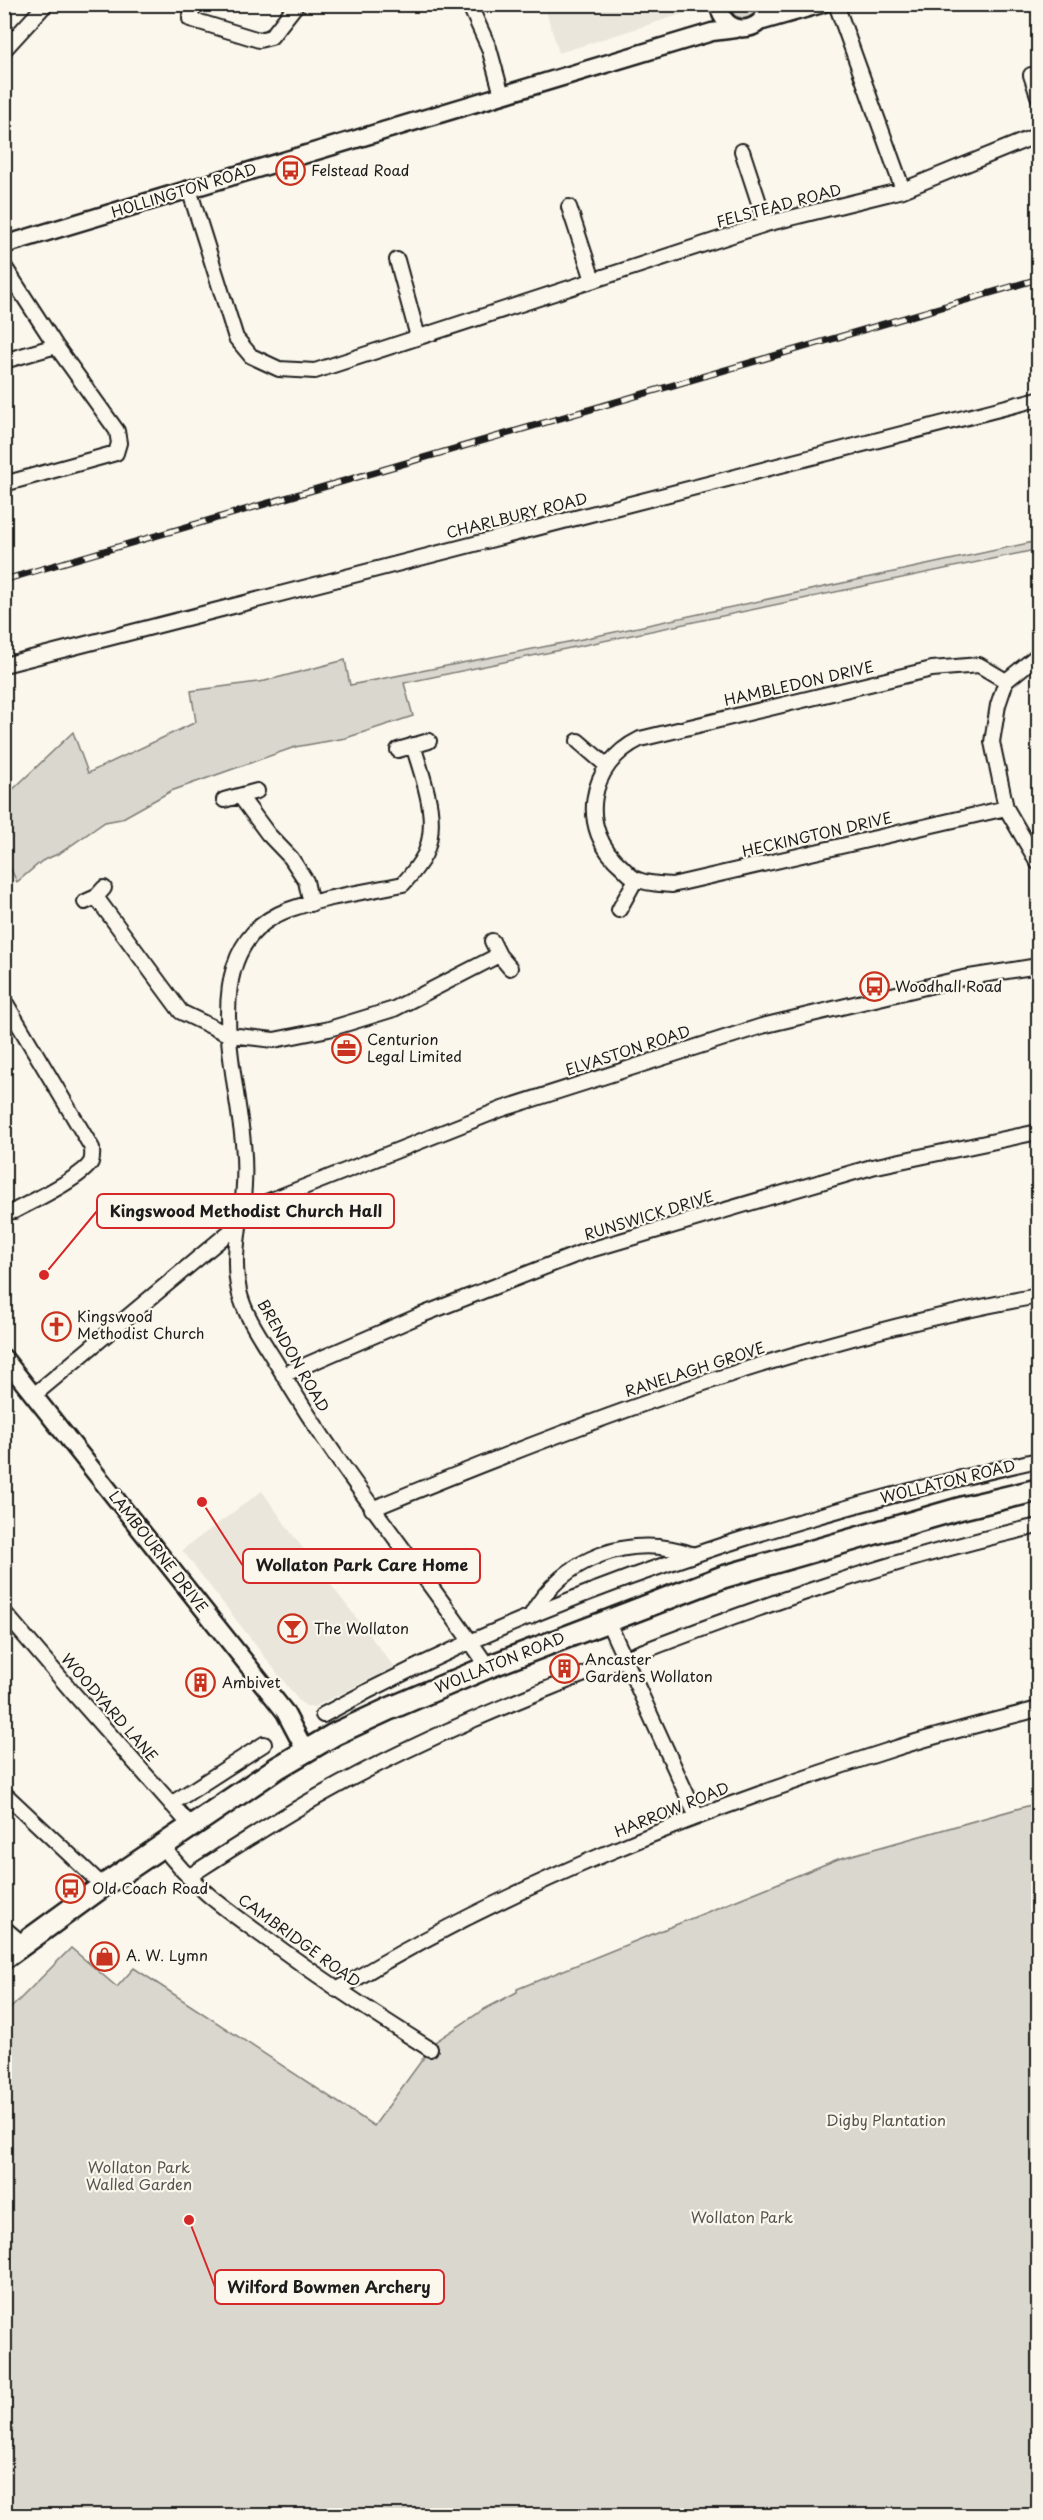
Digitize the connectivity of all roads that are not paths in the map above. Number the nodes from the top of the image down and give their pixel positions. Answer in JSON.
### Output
{"nodes":[{"id":1,"x":46,"y":4,"type":"edge"},
{"id":2,"x":194,"y":4,"type":"edge"},
{"id":3,"x":297,"y":4,"type":"edge"},
{"id":4,"x":469,"y":4,"type":"edge"},
{"id":5,"x":768,"y":4,"type":"edge"},
{"id":6,"x":822,"y":4,"type":"edge"},
{"id":7,"x":836,"y":4,"type":"edge"},
{"id":8,"x":478,"y":21,"type":"junction"},
{"id":9,"x":723,"y":21,"type":"edge"},
{"id":10,"x":763,"y":21,"type":"junction"},
{"id":11,"x":465,"y":27,"type":"dead end"},
{"id":12,"x":4,"y":50,"type":"edge"},
{"id":13,"x":1031,"y":75,"type":"dead end"},
{"id":14,"x":502,"y":95,"type":"junction"},
{"id":15,"x":1038,"y":96,"type":"edge"},
{"id":16,"x":1038,"y":135,"type":"edge"},
{"id":17,"x":742,"y":151,"type":"dead end"},
{"id":18,"x":189,"y":189,"type":"junction"},
{"id":19,"x":903,"y":190,"type":"junction"},
{"id":20,"x":569,"y":207,"type":"dead end"},
{"id":21,"x":766,"y":224,"type":"junction"},
{"id":22,"x":4,"y":245,"type":"edge"},
{"id":23,"x":397,"y":260,"type":"dead end"},
{"id":24,"x":4,"y":266,"type":"edge"},
{"id":25,"x":593,"y":280,"type":"junction"},
{"id":26,"x":418,"y":337,"type":"junction"},
{"id":27,"x":56,"y":346,"type":"junction"},
{"id":28,"x":4,"y":361,"type":"edge"},
{"id":29,"x":1038,"y":399,"type":"edge"},
{"id":30,"x":4,"y":484,"type":"edge"},
{"id":31,"x":1038,"y":655,"type":"edge"},
{"id":32,"x":4,"y":665,"type":"edge"},
{"id":33,"x":1006,"y":681,"type":"junction"},
{"id":34,"x":429,"y":741,"type":"dead end"},
{"id":35,"x":578,"y":741,"type":"dead end"},
{"id":36,"x":413,"y":745,"type":"junction"},
{"id":37,"x":398,"y":750,"type":"dead end"},
{"id":38,"x":607,"y":766,"type":"junction"},
{"id":39,"x":257,"y":791,"type":"dead end"},
{"id":40,"x":240,"y":796,"type":"junction"},
{"id":41,"x":224,"y":800,"type":"dead end"},
{"id":42,"x":1005,"y":808,"type":"junction"},
{"id":43,"x":1038,"y":863,"type":"edge"},
{"id":44,"x":636,"y":879,"type":"junction"},
{"id":45,"x":95,"y":896,"type":"dead end"},
{"id":46,"x":311,"y":903,"type":"junction"},
{"id":47,"x":619,"y":910,"type":"dead end"},
{"id":48,"x":492,"y":941,"type":"dead end"},
{"id":49,"x":499,"y":955,"type":"junction"},
{"id":50,"x":1038,"y":966,"type":"edge"},
{"id":51,"x":510,"y":968,"type":"dead end"},
{"id":52,"x":4,"y":1000,"type":"edge"},
{"id":53,"x":229,"y":1035,"type":"junction"},
{"id":54,"x":1038,"y":1132,"type":"edge"},
{"id":55,"x":4,"y":1213,"type":"edge"},
{"id":56,"x":240,"y":1218,"type":"junction"},
{"id":57,"x":1038,"y":1296,"type":"edge"},
{"id":58,"x":4,"y":1358,"type":"edge"},
{"id":59,"x":283,"y":1375,"type":"junction"},
{"id":60,"x":34,"y":1395,"type":"junction"},
{"id":61,"x":1038,"y":1460,"type":"edge"},
{"id":62,"x":1038,"y":1490,"type":"edge"},
{"id":63,"x":372,"y":1509,"type":"junction"},
{"id":64,"x":1038,"y":1526,"type":"edge"},
{"id":65,"x":694,"y":1555,"type":"junction"},
{"id":66,"x":4,"y":1612,"type":"edge"},
{"id":67,"x":530,"y":1617,"type":"junction"},
{"id":68,"x":608,"y":1620,"type":"junction"},
{"id":69,"x":471,"y":1642,"type":"junction"},
{"id":70,"x":626,"y":1658,"type":"junction"},
{"id":71,"x":488,"y":1667,"type":"junction"},
{"id":72,"x":1038,"y":1709,"type":"edge"},
{"id":73,"x":323,"y":1715,"type":"dead end"},
{"id":74,"x":264,"y":1744,"type":"dead end"},
{"id":75,"x":305,"y":1750,"type":"junction"},
{"id":76,"x":4,"y":1793,"type":"edge"},
{"id":77,"x":171,"y":1804,"type":"junction"},
{"id":78,"x":697,"y":1817,"type":"junction"},
{"id":79,"x":191,"y":1826,"type":"junction"},
{"id":80,"x":162,"y":1845,"type":"junction"},
{"id":81,"x":188,"y":1877,"type":"junction"},
{"id":82,"x":103,"y":1886,"type":"junction"},
{"id":83,"x":4,"y":1928,"type":"edge"},
{"id":84,"x":12,"y":1955,"type":"edge"},
{"id":85,"x":337,"y":1990,"type":"junction"},
{"id":86,"x":430,"y":2049,"type":"dead end"}],
"edges":[{"from":1,"to":12,"type":"street"},
{"from":2,"to":3,"type":"street"},
{"from":4,"to":8,"type":"street"},
{"from":5,"to":10,"type":"street"},
{"from":6,"to":10,"type":"street"},
{"from":7,"to":19,"type":"street"},
{"from":8,"to":11,"type":"street"},
{"from":8,"to":14,"type":"street"},
{"from":9,"to":10,"type":"street","name":"HOLLINGTON ROAD"},
{"from":9,"to":14,"type":"street","name":"HOLLINGTON ROAD"},
{"from":13,"to":15,"type":"street"},
{"from":14,"to":18,"type":"street","name":"HOLLINGTON ROAD"},
{"from":16,"to":19,"type":"street","name":"FELSTEAD ROAD"},
{"from":17,"to":21,"type":"street"},
{"from":18,"to":22,"type":"street","name":"HOLLINGTON ROAD"},
{"from":18,"to":26,"type":"street","name":"FELSTEAD ROAD"},
{"from":19,"to":21,"type":"street","name":"FELSTEAD ROAD"},
{"from":20,"to":25,"type":"street"},
{"from":21,"to":25,"type":"street","name":"FELSTEAD ROAD"},
{"from":23,"to":26,"type":"street"},
{"from":24,"to":27,"type":"street"},
{"from":25,"to":26,"type":"street","name":"FELSTEAD ROAD"},
{"from":27,"to":28,"type":"street"},
{"from":27,"to":30,"type":"street"},
{"from":29,"to":32,"type":"street","name":"CHARLBURY ROAD"},
{"from":31,"to":33,"type":"street"},
{"from":33,"to":38,"type":"street","name":"HAMBLEDON DRIVE"},
{"from":33,"to":42,"type":"street"},
{"from":34,"to":36,"type":"street"},
{"from":35,"to":38,"type":"street"},
{"from":36,"to":37,"type":"street"},
{"from":36,"to":46,"type":"street","name":"BRENDON ROAD"},
{"from":38,"to":44,"type":"street","name":"HAMBLEDON DRIVE"},
{"from":39,"to":40,"type":"street"},
{"from":40,"to":41,"type":"street"},
{"from":40,"to":46,"type":"street"},
{"from":42,"to":43,"type":"street"},
{"from":42,"to":44,"type":"street","name":"HECKINGTON DRIVE"},
{"from":44,"to":47,"type":"street"},
{"from":45,"to":53,"type":"street"},
{"from":46,"to":53,"type":"street","name":"BRENDON ROAD"},
{"from":48,"to":49,"type":"street"},
{"from":49,"to":51,"type":"street"},
{"from":49,"to":53,"type":"street"},
{"from":50,"to":56,"type":"street","name":"ELVASTON ROAD"},
{"from":52,"to":55,"type":"street"},
{"from":53,"to":56,"type":"street","name":"BRENDON ROAD"},
{"from":54,"to":59,"type":"street","name":"RUNSWICK DRIVE"},
{"from":56,"to":59,"type":"street","name":"BRENDON ROAD"},
{"from":56,"to":60,"type":"street","name":"ELVASTON ROAD"},
{"from":57,"to":63,"type":"street","name":"RANELAGH GROVE"},
{"from":58,"to":60,"type":"street","name":"LAMBOURNE DRIVE"},
{"from":59,"to":63,"type":"street","name":"BRENDON ROAD"},
{"from":60,"to":75,"type":"street","name":"LAMBOURNE DRIVE"},
{"from":61,"to":65,"type":"street","name":"WOLLATON ROAD"},
{"from":62,"to":68,"type":"main road","name":"WOLLATON ROAD"},
{"from":63,"to":69,"type":"street","name":"BRENDON ROAD"},
{"from":64,"to":70,"type":"street"},
{"from":65,"to":67,"type":"street","name":"WOLLATON ROAD"},
{"from":65,"to":67,"type":"street"},
{"from":66,"to":77,"type":"street","name":"WOODYARD LANE"},
{"from":67,"to":69,"type":"street","name":"WOLLATON ROAD"},
{"from":68,"to":70,"type":"street"},
{"from":68,"to":71,"type":"main road","name":"WOLLATON ROAD"},
{"from":69,"to":71,"type":"street","name":"BRENDON ROAD"},
{"from":69,"to":73,"type":"street","name":"WOLLATON ROAD"},
{"from":70,"to":78,"type":"street"},
{"from":70,"to":81,"type":"street"},
{"from":71,"to":75,"type":"main road","name":"WOLLATON ROAD"},
{"from":72,"to":78,"type":"street","name":"HARROW ROAD"},
{"from":74,"to":77,"type":"street"},
{"from":75,"to":79,"type":"main road","name":"WOLLATON ROAD"},
{"from":76,"to":82,"type":"street"},
{"from":77,"to":79,"type":"street","name":"WOODYARD LANE"},
{"from":78,"to":85,"type":"street","name":"HARROW ROAD"},
{"from":79,"to":80,"type":"main road","name":"WOLLATON ROAD"},
{"from":80,"to":81,"type":"street","name":"CAMBRIDGE ROAD"},
{"from":80,"to":82,"type":"main road","name":"WOLLATON ROAD"},
{"from":81,"to":85,"type":"street","name":"CAMBRIDGE ROAD"},
{"from":82,"to":84,"type":"main road","name":"WOLLATON ROAD"},
{"from":83,"to":84,"type":"street"},
{"from":85,"to":86,"type":"street","name":"CAMBRIDGE ROAD"}]}
